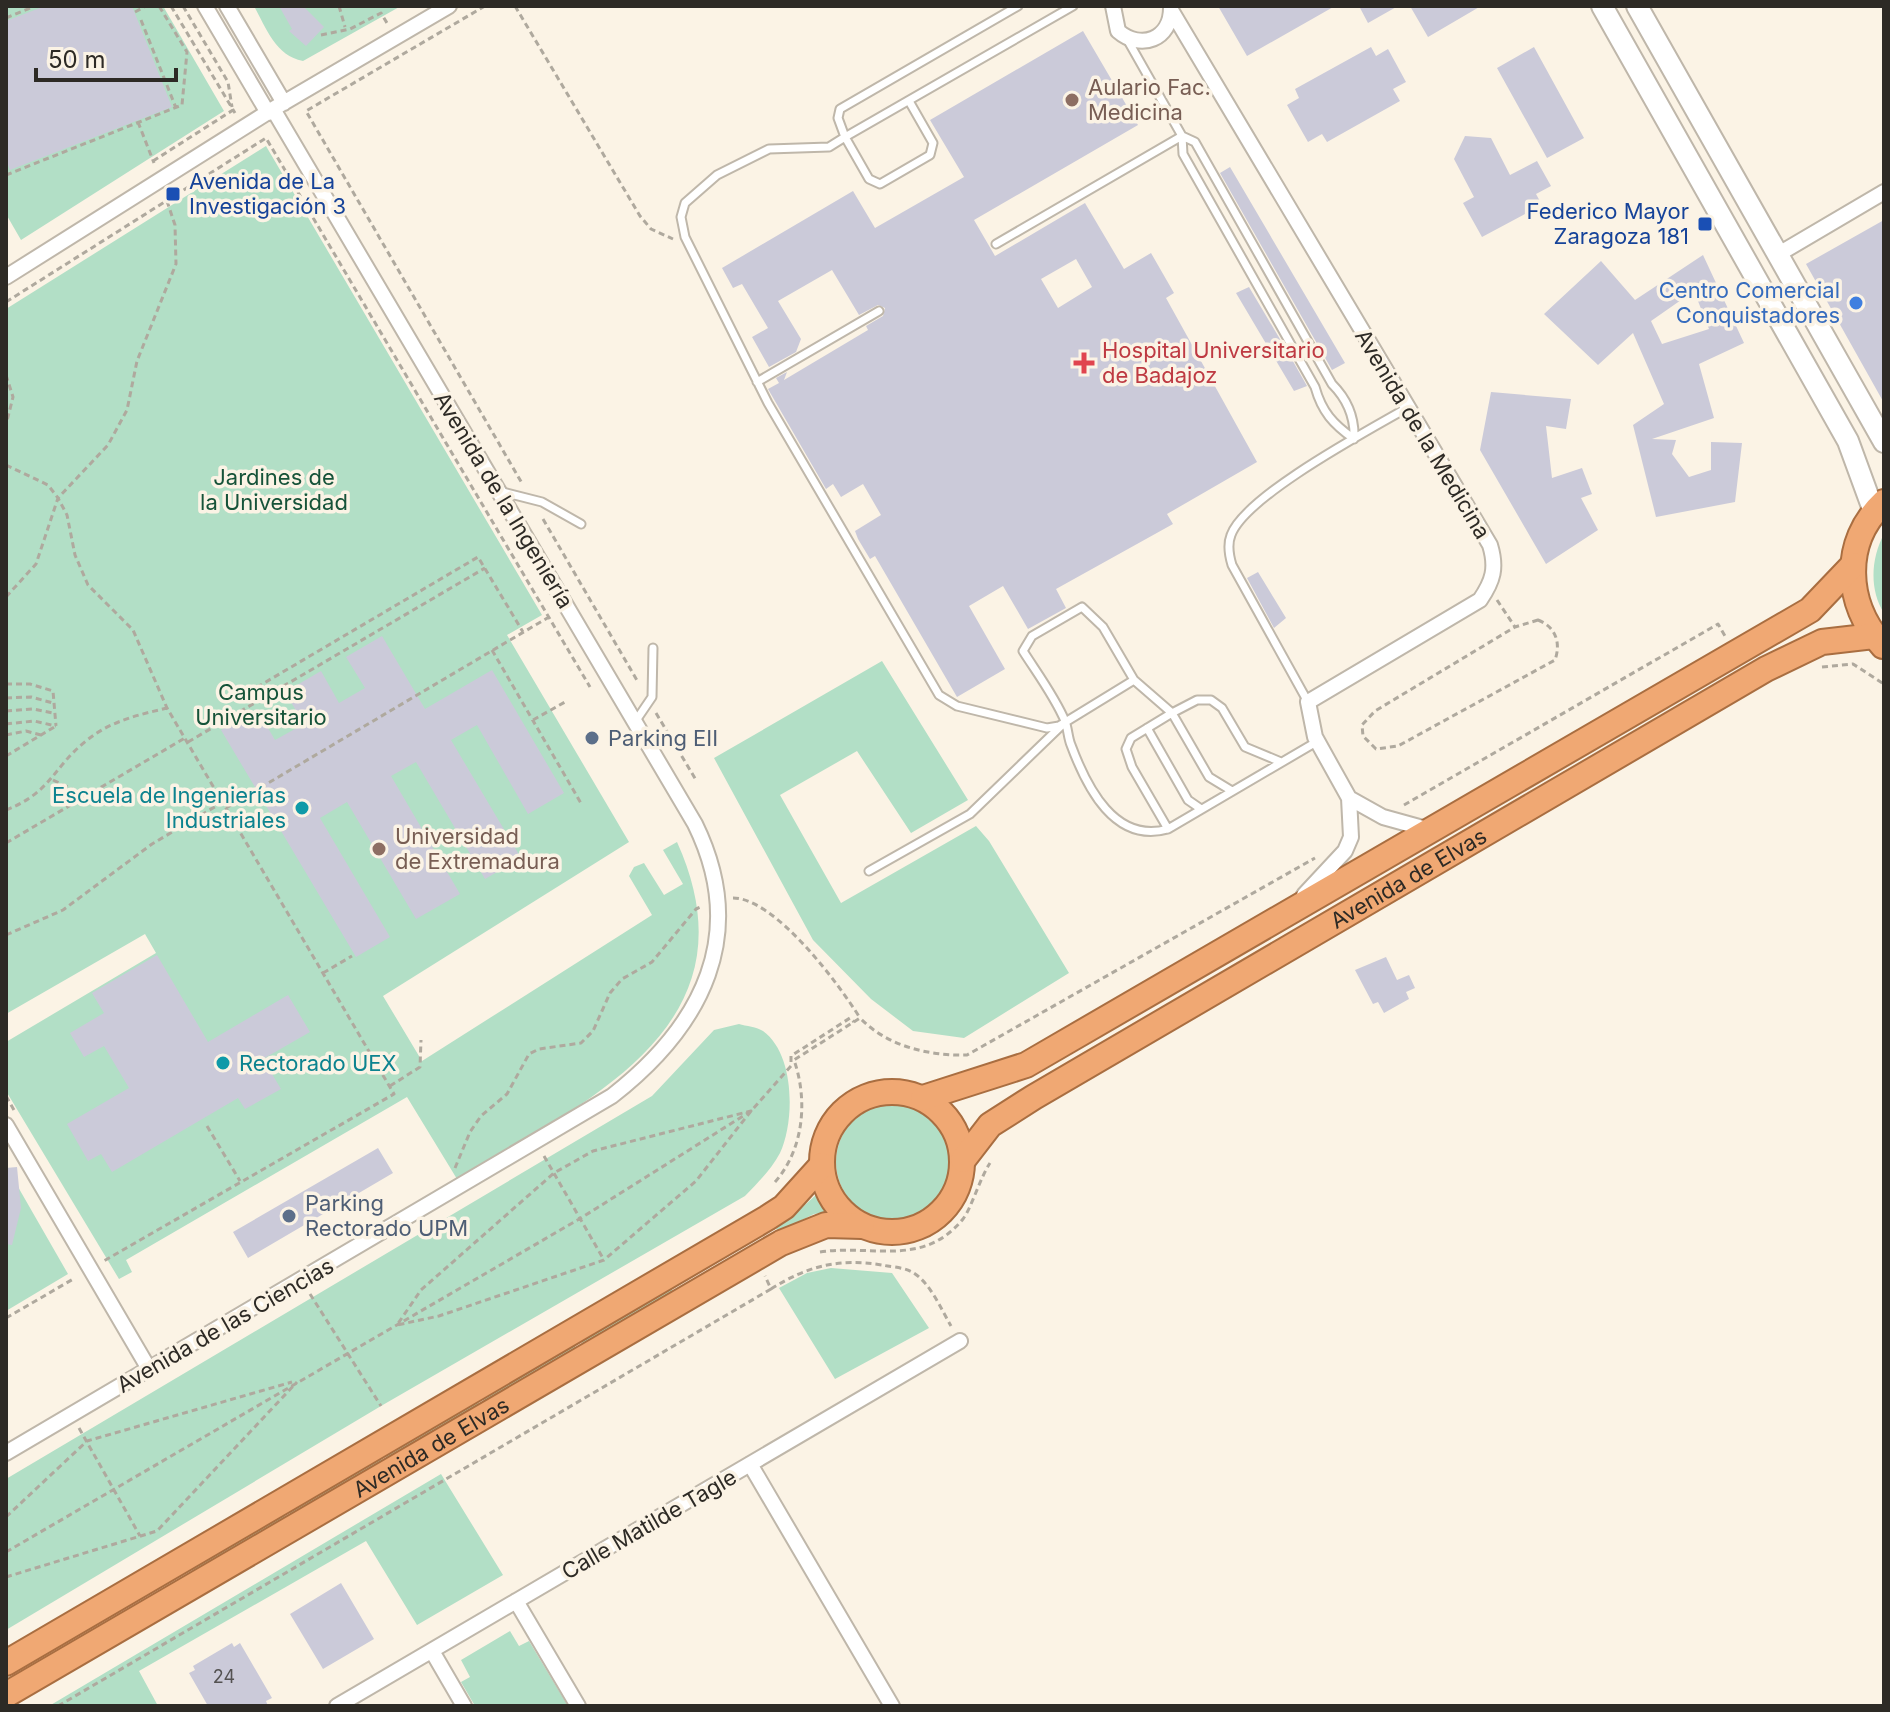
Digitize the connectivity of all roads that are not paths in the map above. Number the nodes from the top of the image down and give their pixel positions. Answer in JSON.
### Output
{"nodes":[{"id":1,"x":205,"y":6,"type":"edge"},
{"id":2,"x":227,"y":6,"type":"edge"},
{"id":3,"x":449,"y":6,"type":"edge"},
{"id":4,"x":1018,"y":6,"type":"edge"},
{"id":5,"x":1073,"y":6,"type":"edge"},
{"id":6,"x":1602,"y":6,"type":"edge"},
{"id":7,"x":1637,"y":6,"type":"edge"},
{"id":8,"x":1111,"y":8,"type":"edge"},
{"id":9,"x":1171,"y":8,"type":"edge"},
{"id":10,"x":1126,"y":37,"type":"junction"},
{"id":11,"x":909,"y":101,"type":"junction"},
{"id":12,"x":275,"y":108,"type":"junction"},
{"id":13,"x":1182,"y":136,"type":"junction"},
{"id":14,"x":845,"y":137,"type":"junction"},
{"id":15,"x":1884,"y":192,"type":"edge"},
{"id":16,"x":996,"y":244,"type":"dead end"},
{"id":17,"x":1777,"y":255,"type":"junction"},
{"id":18,"x":6,"y":277,"type":"edge"},
{"id":19,"x":879,"y":311,"type":"dead end"},
{"id":20,"x":757,"y":382,"type":"junction"},
{"id":21,"x":1407,"y":408,"type":"junction"},
{"id":22,"x":1354,"y":439,"type":"junction"},
{"id":23,"x":1884,"y":442,"type":"edge"},
{"id":24,"x":498,"y":490,"type":"junction"},
{"id":25,"x":1879,"y":507,"type":"edge"},
{"id":26,"x":581,"y":524,"type":"dead end"},
{"id":27,"x":1853,"y":565,"type":"junction"},
{"id":28,"x":1879,"y":641,"type":"edge"},
{"id":29,"x":653,"y":648,"type":"dead end"},
{"id":30,"x":1134,"y":680,"type":"junction"},
{"id":31,"x":1308,"y":702,"type":"junction"},
{"id":32,"x":1172,"y":713,"type":"junction"},
{"id":33,"x":635,"y":722,"type":"junction"},
{"id":34,"x":1065,"y":722,"type":"junction"},
{"id":35,"x":1147,"y":728,"type":"junction"},
{"id":36,"x":1318,"y":741,"type":"junction"},
{"id":37,"x":1281,"y":762,"type":"junction"},
{"id":38,"x":1232,"y":791,"type":"junction"},
{"id":39,"x":1349,"y":798,"type":"junction"},
{"id":40,"x":1201,"y":809,"type":"junction"},
{"id":41,"x":1168,"y":829,"type":"junction"},
{"id":42,"x":1431,"y":830,"type":"junction"},
{"id":43,"x":869,"y":871,"type":"dead end"},
{"id":44,"x":719,"y":898,"type":"joint"},
{"id":45,"x":1289,"y":912,"type":"junction"},
{"id":46,"x":923,"y":1098,"type":"junction"},
{"id":47,"x":6,"y":1125,"type":"edge"},
{"id":48,"x":963,"y":1160,"type":"junction"},
{"id":49,"x":822,"y":1165,"type":"junction"},
{"id":50,"x":862,"y":1226,"type":"junction"},
{"id":51,"x":960,"y":1341,"type":"road end"},
{"id":52,"x":149,"y":1369,"type":"junction"},
{"id":53,"x":6,"y":1453,"type":"edge"},
{"id":54,"x":750,"y":1464,"type":"junction"},
{"id":55,"x":516,"y":1601,"type":"junction"},
{"id":56,"x":432,"y":1651,"type":"junction"},
{"id":57,"x":6,"y":1663,"type":"edge"},
{"id":58,"x":6,"y":1695,"type":"edge"},
{"id":59,"x":337,"y":1706,"type":"edge"},
{"id":60,"x":464,"y":1706,"type":"edge"},
{"id":61,"x":578,"y":1706,"type":"edge"},
{"id":62,"x":892,"y":1706,"type":"edge"}],
"edges":[{"from":1,"to":12,"type":"street"},
{"from":2,"to":12,"type":"street"},
{"from":3,"to":12,"type":"street"},
{"from":4,"to":14,"type":"lane"},
{"from":5,"to":11,"type":"lane"},
{"from":6,"to":25,"type":"main road"},
{"from":7,"to":17,"type":"main road"},
{"from":8,"to":10,"type":"street"},
{"from":9,"to":10,"type":"street"},
{"from":9,"to":21,"type":"street","name":"Avenida de la Medicina"},
{"from":10,"to":13,"type":"lane"},
{"from":11,"to":14,"type":"lane"},
{"from":11,"to":14,"type":"lane"},
{"from":12,"to":18,"type":"street"},
{"from":12,"to":24,"type":"street","name":"Avenida de la Ingeniería"},
{"from":13,"to":16,"type":"lane"},
{"from":13,"to":22,"type":"lane"},
{"from":13,"to":22,"type":"lane"},
{"from":14,"to":20,"type":"lane"},
{"from":15,"to":17,"type":"street"},
{"from":17,"to":23,"type":"main road"},
{"from":19,"to":20,"type":"lane"},
{"from":20,"to":34,"type":"lane"},
{"from":21,"to":22,"type":"lane"},
{"from":21,"to":31,"type":"street","name":"Avenida de la Medicina"},
{"from":22,"to":31,"type":"lane"},
{"from":24,"to":26,"type":"lane"},
{"from":24,"to":33,"type":"street","name":"Avenida de la Ingeniería"},
{"from":25,"to":27,"type":"highway"},
{"from":27,"to":28,"type":"highway"},
{"from":27,"to":42,"type":"highway","name":"Avenida de Elvas"},
{"from":28,"to":48,"type":"highway","name":"Avenida de Elvas"},
{"from":29,"to":33,"type":"lane"},
{"from":30,"to":32,"type":"lane"},
{"from":30,"to":34,"type":"lane"},
{"from":30,"to":34,"type":"lane"},
{"from":31,"to":36,"type":"street"},
{"from":32,"to":35,"type":"lane"},
{"from":32,"to":37,"type":"lane"},
{"from":32,"to":38,"type":"lane"},
{"from":33,"to":44,"type":"street","name":"Avenida de la Ingeniería"},
{"from":34,"to":41,"type":"lane"},
{"from":34,"to":43,"type":"lane"},
{"from":35,"to":40,"type":"lane"},
{"from":35,"to":41,"type":"lane"},
{"from":36,"to":37,"type":"lane"},
{"from":36,"to":39,"type":"street"},
{"from":37,"to":38,"type":"lane"},
{"from":38,"to":40,"type":"lane"},
{"from":39,"to":42,"type":"street","name":"Avenida de Elvas"},
{"from":39,"to":45,"type":"street","name":"Avenida de Elvas"},
{"from":40,"to":41,"type":"lane"},
{"from":42,"to":45,"type":"highway","name":"Avenida de Elvas"},
{"from":44,"to":52,"type":"street","name":"Avenida de las Ciencias"},
{"from":45,"to":46,"type":"highway","name":"Avenida de Elvas"},
{"from":46,"to":48,"type":"highway"},
{"from":46,"to":49,"type":"highway"},
{"from":47,"to":52,"type":"street"},
{"from":48,"to":50,"type":"highway"},
{"from":49,"to":50,"type":"highway"},
{"from":49,"to":57,"type":"highway","name":"Avenida de Elvas"},
{"from":50,"to":58,"type":"highway","name":"Avenida de Elvas"},
{"from":51,"to":54,"type":"street","name":"Calle Matilde Tagle"},
{"from":52,"to":53,"type":"street","name":"Avenida de las Ciencias"},
{"from":54,"to":55,"type":"street","name":"Calle Matilde Tagle"},
{"from":54,"to":62,"type":"street"},
{"from":55,"to":56,"type":"street","name":"Calle Matilde Tagle"},
{"from":55,"to":61,"type":"street"},
{"from":56,"to":59,"type":"street","name":"Calle Matilde Tagle"},
{"from":56,"to":60,"type":"street"}]}
